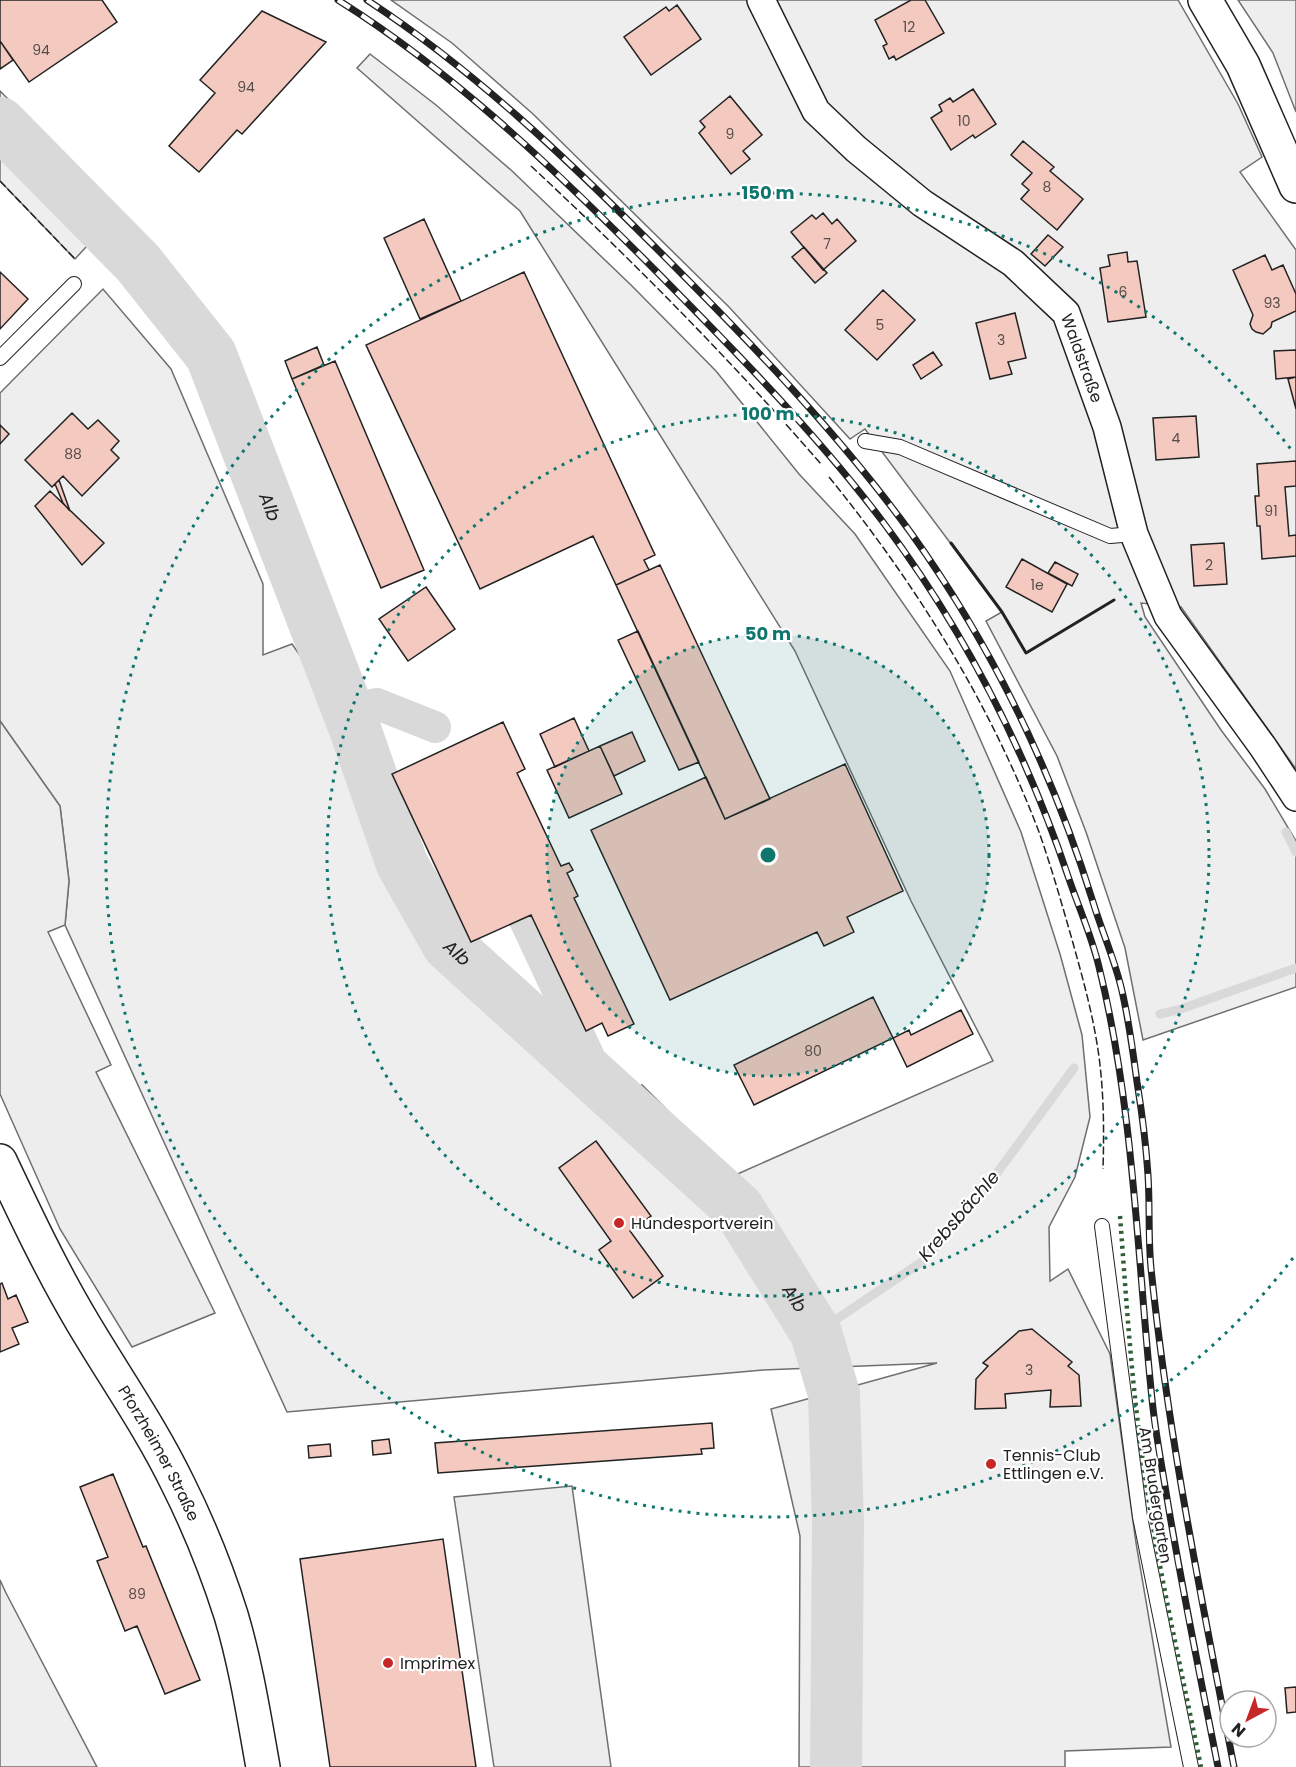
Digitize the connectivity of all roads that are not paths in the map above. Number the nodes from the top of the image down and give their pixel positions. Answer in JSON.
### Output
{"nodes":[{"id":1,"x":761,"y":0,"type":"edge"},
{"id":2,"x":1205,"y":0,"type":"edge"},
{"id":3,"x":1296,"y":186,"type":"edge"},
{"id":4,"x":74,"y":284,"type":"dead end"},
{"id":5,"x":0,"y":358,"type":"edge"},
{"id":6,"x":865,"y":441,"type":"dead end"},
{"id":7,"x":1134,"y":534,"type":"junction"},
{"id":8,"x":1296,"y":797,"type":"edge"},
{"id":9,"x":0,"y":1161,"type":"edge"},
{"id":10,"x":1102,"y":1226,"type":"dead end"},
{"id":11,"x":263,"y":1767,"type":"edge"},
{"id":12,"x":1191,"y":1767,"type":"edge"}],
"edges":[{"from":1,"to":7,"type":"street","name":"Waldstraße"},
{"from":2,"to":3,"type":"main road"},
{"from":4,"to":5,"type":"lane"},
{"from":6,"to":7,"type":"lane"},
{"from":7,"to":8,"type":"street","name":"Waldstraße"},
{"from":9,"to":11,"type":"main road","name":"Pforzheimer Straße"},
{"from":10,"to":12,"type":"lane","name":"Am Brudergarten"}]}
